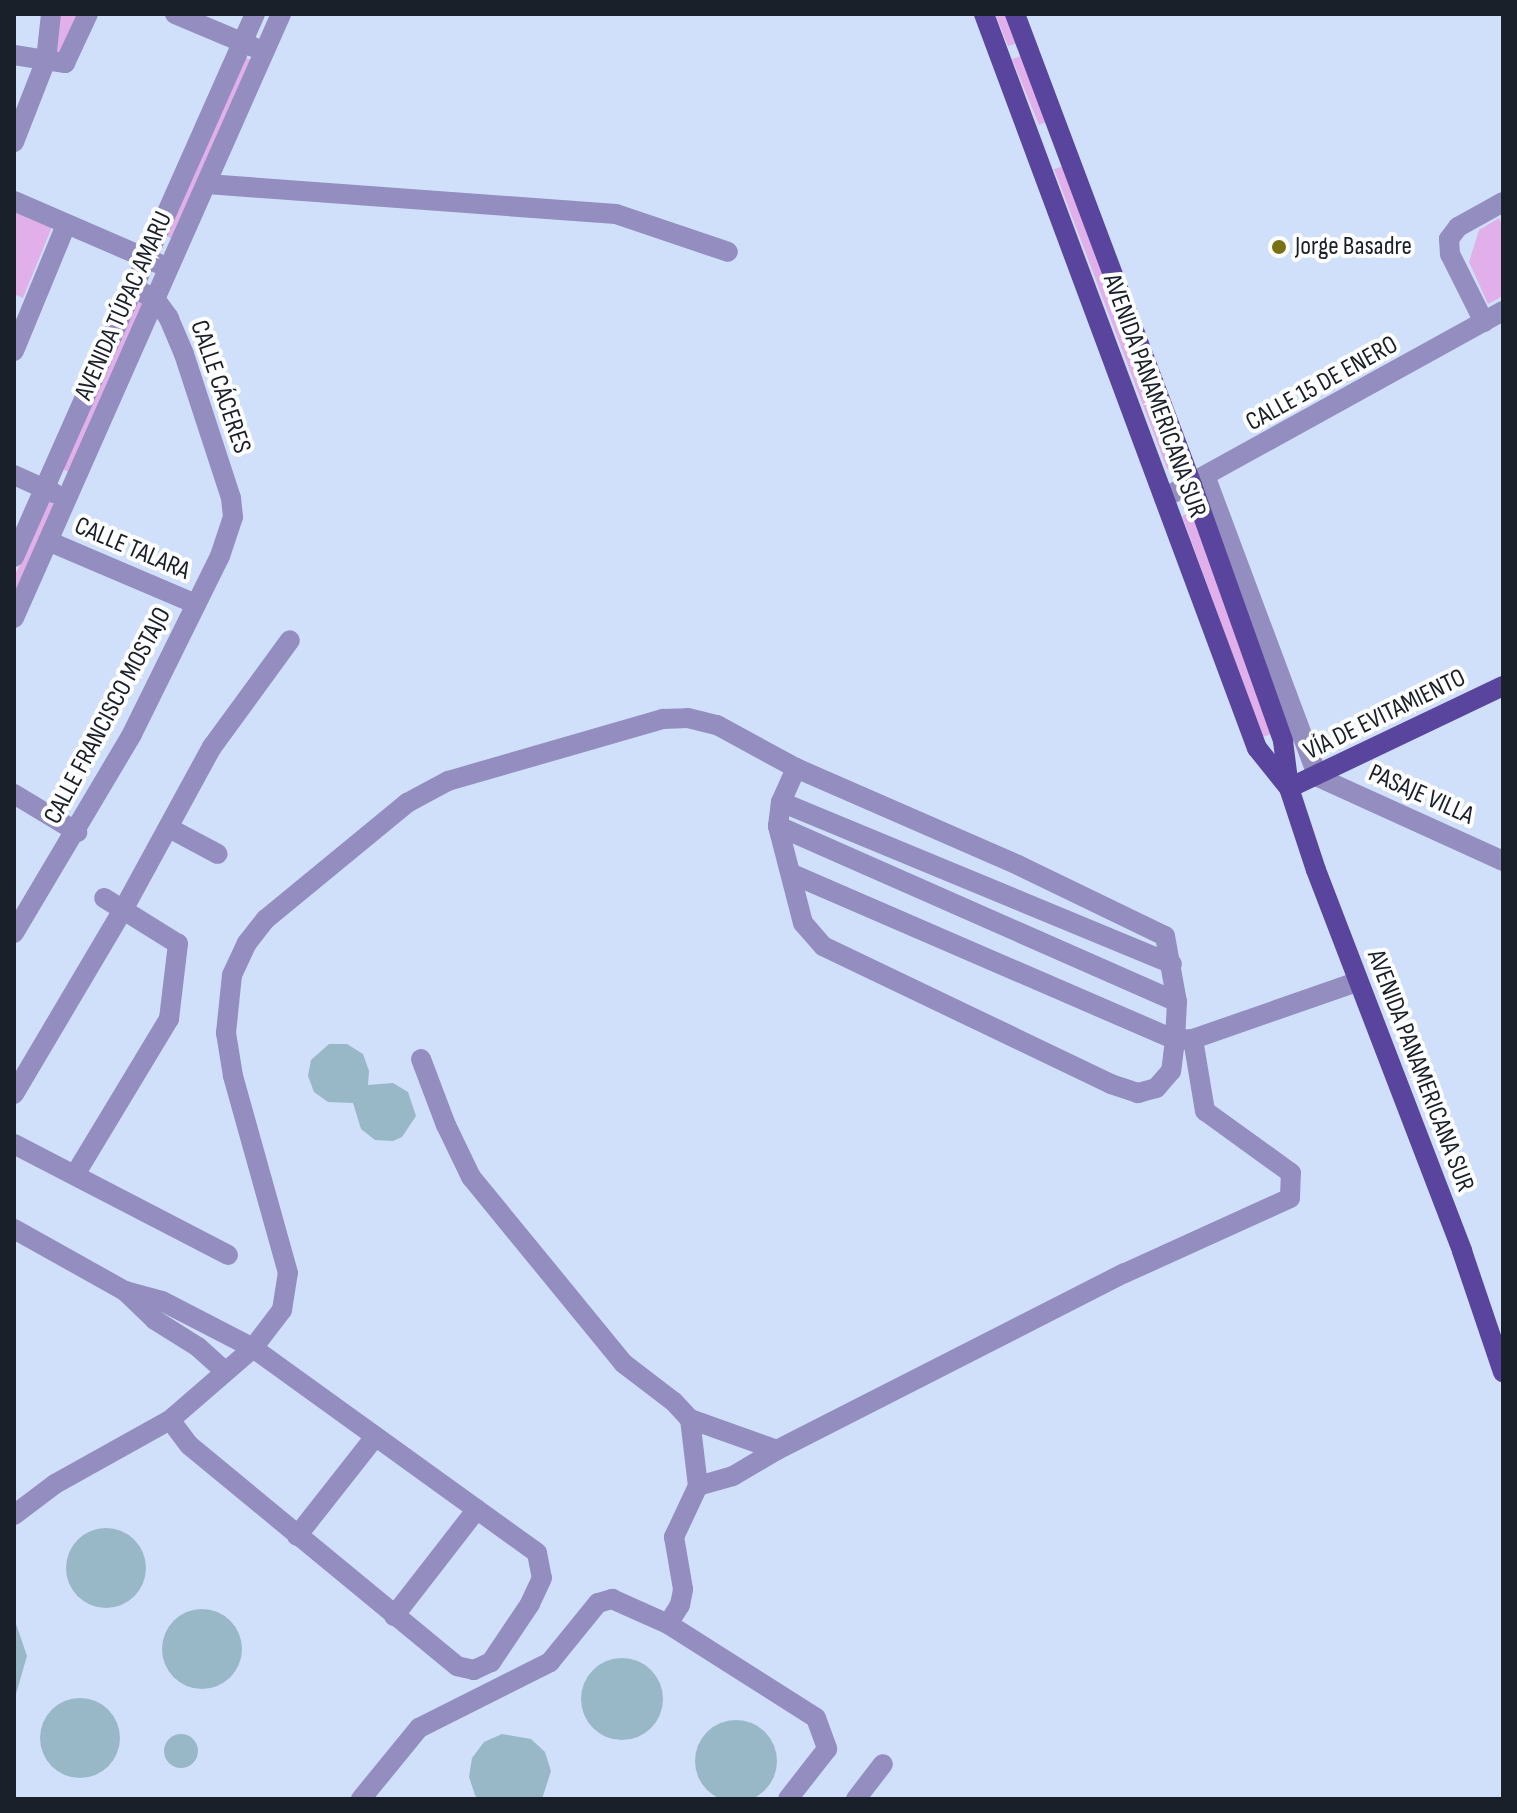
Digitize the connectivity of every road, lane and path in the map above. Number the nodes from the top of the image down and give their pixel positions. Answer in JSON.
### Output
{"nodes":[{"id":1,"x":51,"y":14,"type":"edge"},
{"id":2,"x":88,"y":14,"type":"edge"},
{"id":3,"x":175,"y":14,"type":"edge"},
{"id":4,"x":255,"y":14,"type":"edge"},
{"id":5,"x":281,"y":14,"type":"edge"},
{"id":6,"x":984,"y":14,"type":"edge"},
{"id":7,"x":1015,"y":14,"type":"edge"},
{"id":8,"x":242,"y":42,"type":"junction"},
{"id":9,"x":264,"y":52,"type":"junction"},
{"id":10,"x":14,"y":55,"type":"edge"},
{"id":11,"x":46,"y":60,"type":"junction"},
{"id":12,"x":14,"y":142,"type":"edge"},
{"id":13,"x":207,"y":184,"type":"junction"},
{"id":14,"x":14,"y":201,"type":"edge"},
{"id":15,"x":1503,"y":202,"type":"edge"},
{"id":16,"x":66,"y":225,"type":"junction"},
{"id":17,"x":728,"y":252,"type":"dead end"},
{"id":18,"x":147,"y":259,"type":"junction"},
{"id":19,"x":170,"y":269,"type":"junction"},
{"id":20,"x":136,"y":289,"type":"junction"},
{"id":21,"x":156,"y":300,"type":"junction"},
{"id":22,"x":22,"y":309,"type":"edge"},
{"id":23,"x":1503,"y":311,"type":"edge"},
{"id":24,"x":1484,"y":322,"type":"junction"},
{"id":25,"x":14,"y":351,"type":"edge"},
{"id":26,"x":14,"y":475,"type":"edge"},
{"id":27,"x":1199,"y":482,"type":"junction"},
{"id":28,"x":45,"y":488,"type":"junction"},
{"id":29,"x":67,"y":498,"type":"junction"},
{"id":30,"x":1164,"y":498,"type":"junction"},
{"id":31,"x":233,"y":517,"type":"joint"},
{"id":32,"x":48,"y":541,"type":"junction"},
{"id":33,"x":14,"y":557,"type":"edge"},
{"id":34,"x":196,"y":604,"type":"junction"},
{"id":35,"x":14,"y":618,"type":"edge"},
{"id":36,"x":290,"y":640,"type":"dead end"},
{"id":37,"x":1503,"y":686,"type":"edge"},
{"id":38,"x":796,"y":768,"type":"junction"},
{"id":39,"x":1318,"y":777,"type":"junction"},
{"id":40,"x":1289,"y":788,"type":"junction"},
{"id":41,"x":14,"y":794,"type":"edge"},
{"id":42,"x":781,"y":802,"type":"junction"},
{"id":43,"x":778,"y":826,"type":"junction"},
{"id":44,"x":169,"y":828,"type":"junction"},
{"id":45,"x":77,"y":832,"type":"junction"},
{"id":46,"x":218,"y":854,"type":"dead end"},
{"id":47,"x":1503,"y":861,"type":"edge"},
{"id":48,"x":792,"y":874,"type":"junction"},
{"id":49,"x":104,"y":898,"type":"dead end"},
{"id":50,"x":123,"y":910,"type":"junction"},
{"id":51,"x":14,"y":933,"type":"edge"},
{"id":52,"x":1172,"y":964,"type":"junction"},
{"id":53,"x":1357,"y":982,"type":"junction"},
{"id":54,"x":1177,"y":1002,"type":"junction"},
{"id":55,"x":1184,"y":1040,"type":"junction"},
{"id":56,"x":421,"y":1059,"type":"dead end"},
{"id":57,"x":14,"y":1094,"type":"edge"},
{"id":58,"x":14,"y":1144,"type":"edge"},
{"id":59,"x":76,"y":1173,"type":"junction"},
{"id":60,"x":14,"y":1229,"type":"edge"},
{"id":61,"x":228,"y":1255,"type":"dead end"},
{"id":62,"x":125,"y":1291,"type":"junction"},
{"id":63,"x":253,"y":1348,"type":"junction"},
{"id":64,"x":225,"y":1371,"type":"junction"},
{"id":65,"x":1503,"y":1372,"type":"edge"},
{"id":66,"x":690,"y":1419,"type":"junction"},
{"id":67,"x":170,"y":1420,"type":"junction"},
{"id":68,"x":375,"y":1437,"type":"junction"},
{"id":69,"x":777,"y":1450,"type":"junction"},
{"id":70,"x":698,"y":1486,"type":"junction"},
{"id":71,"x":477,"y":1509,"type":"junction"},
{"id":72,"x":14,"y":1515,"type":"edge"},
{"id":73,"x":297,"y":1536,"type":"junction"},
{"id":74,"x":394,"y":1616,"type":"junction"},
{"id":75,"x":668,"y":1624,"type":"junction"},
{"id":76,"x":883,"y":1764,"type":"dead end"},
{"id":77,"x":361,"y":1799,"type":"edge"},
{"id":78,"x":788,"y":1799,"type":"edge"},
{"id":79,"x":856,"y":1799,"type":"edge"}],
"edges":[{"from":1,"to":11,"type":"street"},
{"from":2,"to":11,"type":"street"},
{"from":3,"to":8,"type":"street"},
{"from":4,"to":8,"type":"street","name":"AVENIDA TÚPAC AMARU"},
{"from":5,"to":9,"type":"street","name":"AVENIDA TÚPAC AMARU"},
{"from":6,"to":30,"type":"main road","name":"AVENIDA PANAMERICANA SUR"},
{"from":7,"to":27,"type":"main road","name":"AVENIDA PANAMERICANA SUR"},
{"from":8,"to":9,"type":"street"},
{"from":8,"to":18,"type":"street","name":"AVENIDA TÚPAC AMARU"},
{"from":9,"to":13,"type":"street","name":"AVENIDA TÚPAC AMARU"},
{"from":10,"to":11,"type":"street"},
{"from":11,"to":12,"type":"street"},
{"from":13,"to":17,"type":"street"},
{"from":13,"to":19,"type":"street","name":"AVENIDA TÚPAC AMARU"},
{"from":14,"to":16,"type":"street"},
{"from":15,"to":24,"type":"street"},
{"from":16,"to":18,"type":"street"},
{"from":16,"to":22,"type":"street"},
{"from":18,"to":19,"type":"street"},
{"from":18,"to":20,"type":"street","name":"AVENIDA TÚPAC AMARU"},
{"from":19,"to":21,"type":"street","name":"AVENIDA TÚPAC AMARU"},
{"from":20,"to":21,"type":"street","name":"CALLE CÁCERES"},
{"from":20,"to":28,"type":"street","name":"AVENIDA TÚPAC AMARU"},
{"from":21,"to":29,"type":"street","name":"AVENIDA TÚPAC AMARU"},
{"from":21,"to":31,"type":"street","name":"CALLE CÁCERES"},
{"from":22,"to":25,"type":"street"},
{"from":23,"to":24,"type":"street","name":"CALLE 15 DE ENERO"},
{"from":24,"to":27,"type":"street","name":"CALLE 15 DE ENERO"},
{"from":26,"to":28,"type":"street"},
{"from":27,"to":30,"type":"street","name":"CALLE 15 DE ENERO"},
{"from":27,"to":39,"type":"street","name":"AVENIDA PANAMERICANA SUR"},
{"from":27,"to":40,"type":"main road","name":"AVENIDA PANAMERICANA SUR"},
{"from":28,"to":29,"type":"street"},
{"from":28,"to":33,"type":"street","name":"AVENIDA TÚPAC AMARU"},
{"from":29,"to":32,"type":"street","name":"AVENIDA TÚPAC AMARU"},
{"from":30,"to":40,"type":"main road","name":"AVENIDA PANAMERICANA SUR"},
{"from":31,"to":34,"type":"street","name":"CALLE FRANCISCO MOSTAJO"},
{"from":32,"to":34,"type":"street","name":"CALLE TALARA"},
{"from":32,"to":35,"type":"street","name":"AVENIDA TÚPAC AMARU"},
{"from":34,"to":45,"type":"street","name":"CALLE FRANCISCO MOSTAJO"},
{"from":36,"to":44,"type":"street"},
{"from":37,"to":39,"type":"main road","name":"VÍA DE EVITAMIENTO"},
{"from":38,"to":42,"type":"street"},
{"from":38,"to":52,"type":"street"},
{"from":38,"to":63,"type":"street"},
{"from":39,"to":40,"type":"main road","name":"VÍA DE EVITAMIENTO"},
{"from":39,"to":47,"type":"street","name":"PASAJE VILLA"},
{"from":40,"to":53,"type":"main road","name":"AVENIDA PANAMERICANA SUR"},
{"from":41,"to":45,"type":"street"},
{"from":42,"to":43,"type":"street"},
{"from":42,"to":52,"type":"street"},
{"from":43,"to":48,"type":"street"},
{"from":43,"to":54,"type":"street"},
{"from":44,"to":46,"type":"street"},
{"from":44,"to":50,"type":"street"},
{"from":45,"to":51,"type":"street","name":"CALLE FRANCISCO MOSTAJO"},
{"from":48,"to":55,"type":"street"},
{"from":48,"to":55,"type":"street"},
{"from":49,"to":50,"type":"street"},
{"from":50,"to":57,"type":"street"},
{"from":50,"to":59,"type":"street"},
{"from":52,"to":54,"type":"street"},
{"from":53,"to":55,"type":"street"},
{"from":53,"to":65,"type":"main road","name":"AVENIDA PANAMERICANA SUR"},
{"from":54,"to":55,"type":"street"},
{"from":55,"to":69,"type":"street"},
{"from":56,"to":66,"type":"street"},
{"from":58,"to":59,"type":"street"},
{"from":59,"to":61,"type":"street"},
{"from":60,"to":62,"type":"street"},
{"from":62,"to":63,"type":"street"},
{"from":62,"to":64,"type":"street"},
{"from":63,"to":64,"type":"street"},
{"from":63,"to":68,"type":"street"},
{"from":64,"to":67,"type":"street"},
{"from":66,"to":69,"type":"street"},
{"from":66,"to":70,"type":"street"},
{"from":67,"to":72,"type":"street"},
{"from":67,"to":73,"type":"street"},
{"from":68,"to":71,"type":"street"},
{"from":68,"to":73,"type":"street"},
{"from":69,"to":70,"type":"street"},
{"from":70,"to":75,"type":"street"},
{"from":71,"to":74,"type":"street"},
{"from":71,"to":74,"type":"street"},
{"from":73,"to":74,"type":"street"},
{"from":75,"to":77,"type":"street"},
{"from":75,"to":78,"type":"street"},
{"from":76,"to":79,"type":"street"}]}
